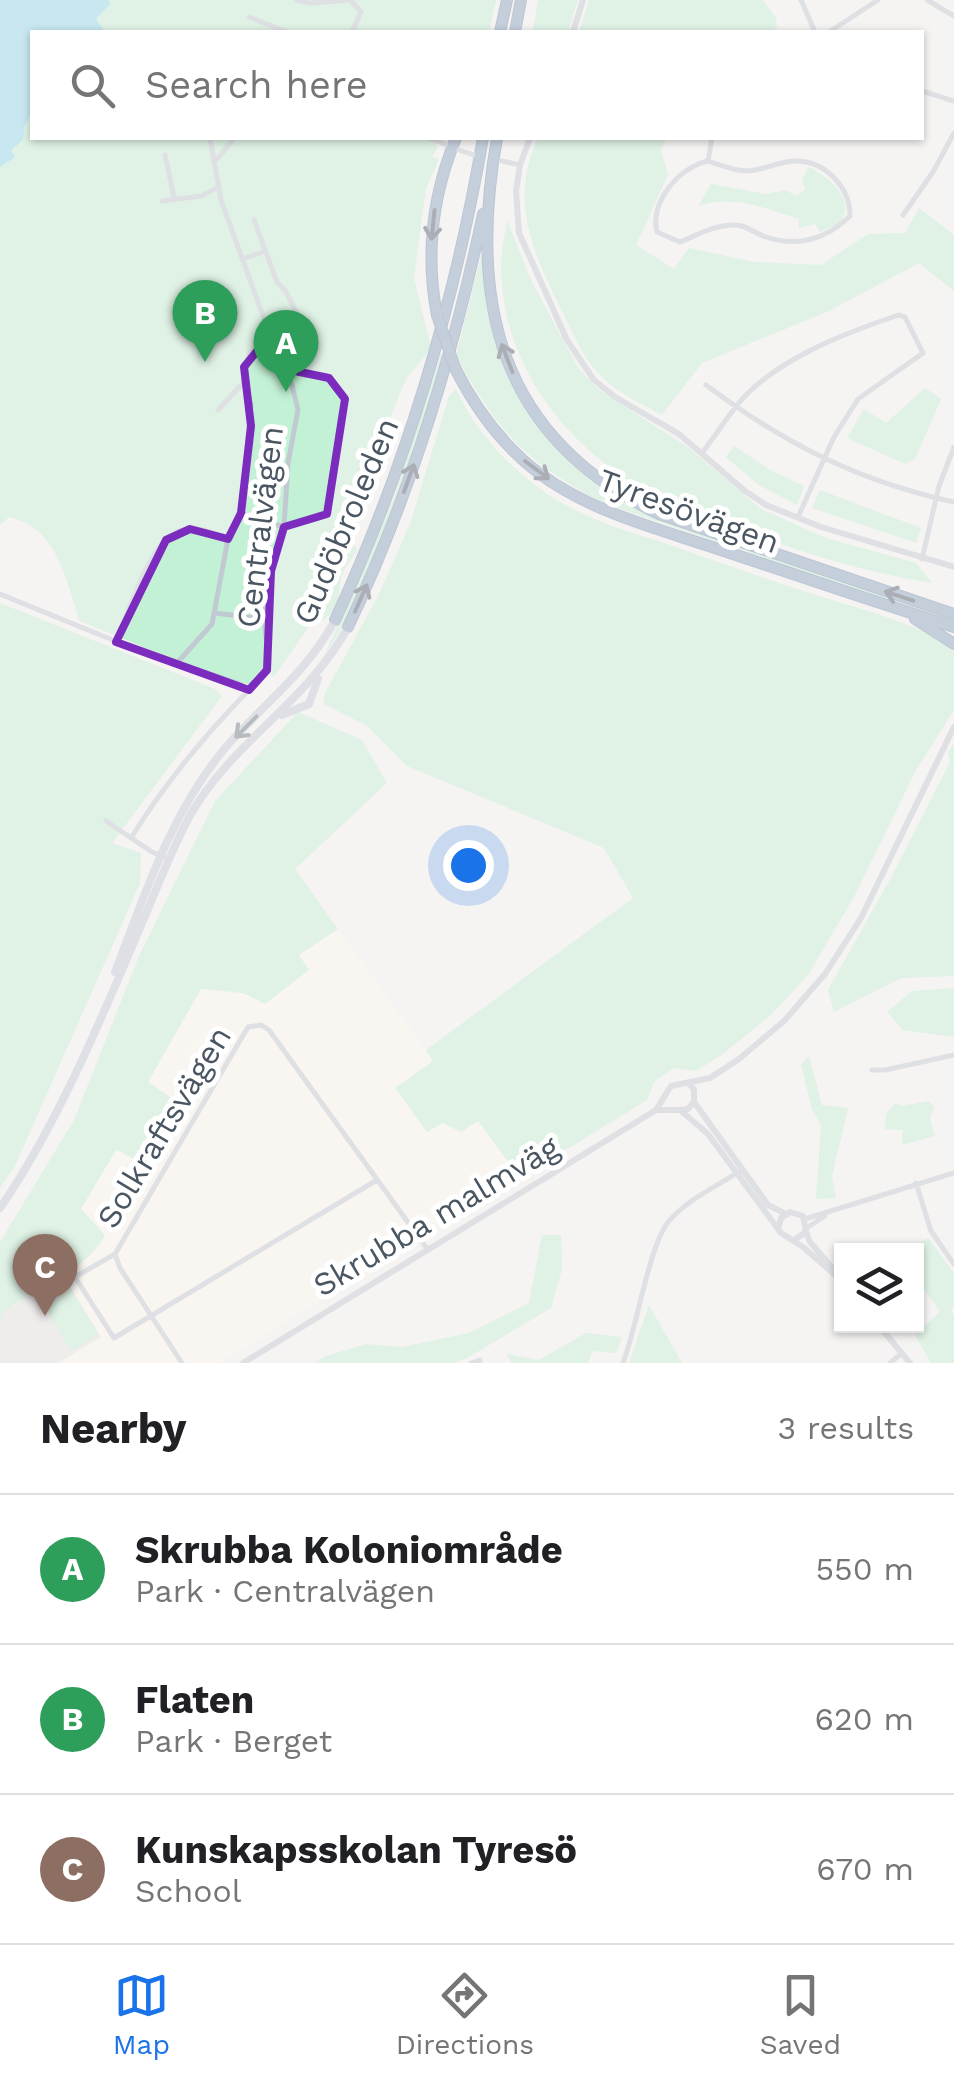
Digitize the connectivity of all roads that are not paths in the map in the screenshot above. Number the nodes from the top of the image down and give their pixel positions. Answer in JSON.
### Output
{"nodes":[{"id":1,"x":297,"y":0,"type":"edge"},
{"id":2,"x":507,"y":0,"type":"edge"},
{"id":3,"x":521,"y":0,"type":"edge"},
{"id":4,"x":582,"y":0,"type":"edge"},
{"id":5,"x":801,"y":0,"type":"edge"},
{"id":6,"x":878,"y":0,"type":"edge"},
{"id":7,"x":927,"y":0,"type":"edge"},
{"id":8,"x":250,"y":16,"type":"dead end"},
{"id":9,"x":954,"y":16,"type":"edge"},
{"id":10,"x":282,"y":30,"type":"edge"},
{"id":11,"x":353,"y":30,"type":"edge"},
{"id":12,"x":502,"y":30,"type":"edge"},
{"id":13,"x":515,"y":30,"type":"edge"},
{"id":14,"x":574,"y":30,"type":"edge"},
{"id":15,"x":814,"y":30,"type":"edge"},
{"id":16,"x":832,"y":30,"type":"edge"},
{"id":17,"x":924,"y":92,"type":"edge"},
{"id":18,"x":954,"y":100,"type":"edge"},
{"id":19,"x":954,"y":132,"type":"edge"},
{"id":20,"x":210,"y":140,"type":"edge"},
{"id":21,"x":232,"y":140,"type":"edge"},
{"id":22,"x":483,"y":140,"type":"edge"},
{"id":23,"x":497,"y":140,"type":"edge"},
{"id":24,"x":529,"y":140,"type":"edge"},
{"id":25,"x":712,"y":140,"type":"edge"},
{"id":26,"x":453,"y":144,"type":"edge"},
{"id":27,"x":165,"y":155,"type":"dead end"},
{"id":28,"x":474,"y":155,"type":"dead end"},
{"id":29,"x":502,"y":161,"type":"dead end"},
{"id":30,"x":708,"y":162,"type":"junction"},
{"id":31,"x":214,"y":163,"type":"junction"},
{"id":32,"x":520,"y":164,"type":"junction"},
{"id":33,"x":218,"y":187,"type":"junction"},
{"id":34,"x":487,"y":193,"type":"junction"},
{"id":35,"x":174,"y":198,"type":"junction"},
{"id":36,"x":162,"y":201,"type":"dead end"},
{"id":37,"x":903,"y":216,"type":"dead end"},
{"id":38,"x":254,"y":220,"type":"dead end"},
{"id":39,"x":264,"y":251,"type":"junction"},
{"id":40,"x":243,"y":260,"type":"junction"},
{"id":41,"x":272,"y":338,"type":"junction"},
{"id":42,"x":286,"y":369,"type":"junction"},
{"id":43,"x":243,"y":383,"type":"junction"},
{"id":44,"x":706,"y":385,"type":"dead end"},
{"id":45,"x":736,"y":408,"type":"junction"},
{"id":46,"x":218,"y":410,"type":"dead end"},
{"id":47,"x":954,"y":447,"type":"edge"},
{"id":48,"x":702,"y":453,"type":"junction"},
{"id":49,"x":824,"y":460,"type":"junction"},
{"id":50,"x":936,"y":498,"type":"junction"},
{"id":51,"x":954,"y":502,"type":"edge"},
{"id":52,"x":241,"y":513,"type":"junction"},
{"id":53,"x":797,"y":519,"type":"junction"},
{"id":54,"x":284,"y":527,"type":"junction"},
{"id":55,"x":228,"y":539,"type":"junction"},
{"id":56,"x":922,"y":560,"type":"junction"},
{"id":57,"x":954,"y":567,"type":"edge"},
{"id":58,"x":0,"y":594,"type":"edge"},
{"id":59,"x":897,"y":608,"type":"junction"},
{"id":60,"x":215,"y":613,"type":"junction"},
{"id":61,"x":954,"y":614,"type":"edge"},
{"id":62,"x":264,"y":619,"type":"junction"},
{"id":63,"x":335,"y":620,"type":"joint"},
{"id":64,"x":348,"y":627,"type":"joint"},
{"id":65,"x":954,"y":628,"type":"edge"},
{"id":66,"x":116,"y":642,"type":"junction"},
{"id":67,"x":954,"y":644,"type":"edge"},
{"id":68,"x":334,"y":651,"type":"junction"},
{"id":69,"x":314,"y":656,"type":"junction"},
{"id":70,"x":177,"y":663,"type":"junction"},
{"id":71,"x":249,"y":690,"type":"junction"},
{"id":72,"x":298,"y":694,"type":"junction"},
{"id":73,"x":308,"y":704,"type":"junction"},
{"id":74,"x":270,"y":723,"type":"junction"},
{"id":75,"x":954,"y":731,"type":"edge"},
{"id":76,"x":106,"y":821,"type":"dead end"},
{"id":77,"x":131,"y":838,"type":"junction"},
{"id":78,"x":165,"y":858,"type":"junction"},
{"id":79,"x":954,"y":1055,"type":"edge"},
{"id":80,"x":872,"y":1070,"type":"dead end"},
{"id":81,"x":710,"y":1078,"type":"junction"},
{"id":82,"x":688,"y":1083,"type":"junction"},
{"id":83,"x":667,"y":1094,"type":"junction"},
{"id":84,"x":695,"y":1100,"type":"junction"},
{"id":85,"x":656,"y":1110,"type":"junction"},
{"id":86,"x":677,"y":1110,"type":"junction"},
{"id":87,"x":741,"y":1170,"type":"junction"},
{"id":88,"x":954,"y":1173,"type":"edge"},
{"id":89,"x":377,"y":1180,"type":"junction"},
{"id":90,"x":916,"y":1182,"type":"junction"},
{"id":91,"x":0,"y":1208,"type":"edge"},
{"id":92,"x":836,"y":1210,"type":"junction"},
{"id":93,"x":786,"y":1214,"type":"junction"},
{"id":94,"x":805,"y":1218,"type":"junction"},
{"id":95,"x":778,"y":1227,"type":"junction"},
{"id":96,"x":807,"y":1230,"type":"junction"},
{"id":97,"x":794,"y":1240,"type":"junction"},
{"id":98,"x":428,"y":1250,"type":"junction"},
{"id":99,"x":115,"y":1254,"type":"junction"},
{"id":100,"x":954,"y":1264,"type":"edge"},
{"id":101,"x":834,"y":1271,"type":"edge"},
{"id":102,"x":834,"y":1274,"type":"edge"},
{"id":103,"x":153,"y":1316,"type":"junction"},
{"id":104,"x":885,"y":1333,"type":"edge"},
{"id":105,"x":902,"y":1353,"type":"junction"},
{"id":106,"x":480,"y":1361,"type":"edge"},
{"id":107,"x":182,"y":1363,"type":"edge"},
{"id":108,"x":243,"y":1363,"type":"edge"},
{"id":109,"x":470,"y":1363,"type":"edge"},
{"id":110,"x":623,"y":1363,"type":"edge"},
{"id":111,"x":890,"y":1363,"type":"edge"},
{"id":112,"x":910,"y":1363,"type":"edge"}],
"edges":[{"from":1,"to":11,"type":"street"},
{"from":2,"to":12,"type":"highway"},
{"from":3,"to":13,"type":"highway"},
{"from":4,"to":14,"type":"street"},
{"from":5,"to":15,"type":"street"},
{"from":6,"to":16,"type":"street"},
{"from":7,"to":9,"type":"street"},
{"from":8,"to":10,"type":"street"},
{"from":17,"to":18,"type":"street"},
{"from":19,"to":37,"type":"street"},
{"from":20,"to":31,"type":"street","name":"Centralvägen"},
{"from":21,"to":31,"type":"street"},
{"from":22,"to":63,"type":"highway","name":"Gudöbroleden"},
{"from":23,"to":34,"type":"highway","name":"Tyresövägen"},
{"from":24,"to":32,"type":"street"},
{"from":25,"to":30,"type":"street"},
{"from":26,"to":28,"type":"street"},
{"from":26,"to":59,"type":"highway","name":"Tyresövägen","one_way":true,"bridge":true},
{"from":27,"to":35,"type":"street"},
{"from":29,"to":32,"type":"street"},
{"from":30,"to":30,"type":"street"},
{"from":31,"to":33,"type":"street","name":"Centralvägen"},
{"from":32,"to":48,"type":"street"},
{"from":33,"to":35,"type":"street"},
{"from":33,"to":40,"type":"street","name":"Centralvägen"},
{"from":61,"to":34,"type":"highway","name":"Tyresövägen","one_way":true},
{"from":64,"to":34,"type":"highway","name":"Gudöbroleden","one_way":true},
{"from":35,"to":36,"type":"street"},
{"from":38,"to":39,"type":"street"},
{"from":39,"to":40,"type":"street"},
{"from":39,"to":41,"type":"street"},
{"from":40,"to":41,"type":"street","name":"Centralvägen"},
{"from":41,"to":42,"type":"street","name":"Centralvägen"},
{"from":41,"to":43,"type":"street"},
{"from":42,"to":54,"type":"street","name":"Centralvägen"},
{"from":42,"to":54,"type":"street"},
{"from":43,"to":46,"type":"street"},
{"from":43,"to":52,"type":"street"},
{"from":44,"to":45,"type":"street"},
{"from":45,"to":48,"type":"street"},
{"from":45,"to":49,"type":"street"},
{"from":45,"to":49,"type":"street"},
{"from":47,"to":50,"type":"street"},
{"from":48,"to":53,"type":"street"},
{"from":49,"to":50,"type":"street"},
{"from":49,"to":53,"type":"street"},
{"from":50,"to":51,"type":"street"},
{"from":50,"to":56,"type":"street"},
{"from":52,"to":54,"type":"street"},
{"from":52,"to":55,"type":"street"},
{"from":53,"to":56,"type":"street"},
{"from":54,"to":62,"type":"street","name":"Centralvägen"},
{"from":55,"to":60,"type":"street"},
{"from":55,"to":66,"type":"street"},
{"from":56,"to":57,"type":"street"},
{"from":58,"to":66,"type":"street"},
{"from":59,"to":65,"type":"highway","name":"Tyresövägen"},
{"from":59,"to":67,"type":"highway"},
{"from":60,"to":62,"type":"street"},
{"from":60,"to":70,"type":"street"},
{"from":62,"to":71,"type":"street","name":"Centralvägen"},
{"from":63,"to":69,"type":"main road","name":"Gudöbroleden"},
{"from":64,"to":68,"type":"main road","name":"Gudöbroleden"},
{"from":66,"to":70,"type":"street"},
{"from":68,"to":72,"type":"main road","name":"Gudöbroleden"},
{"from":68,"to":73,"type":"main road"},
{"from":69,"to":72,"type":"main road"},
{"from":69,"to":78,"type":"main road","name":"Gudöbroleden","one_way":true},
{"from":70,"to":71,"type":"street"},
{"from":71,"to":77,"type":"street"},
{"from":72,"to":73,"type":"main road"},
{"from":72,"to":74,"type":"main road","name":"Gudöbroleden"},
{"from":73,"to":74,"type":"main road"},
{"from":74,"to":78,"type":"main road","name":"Gudöbroleden"},
{"from":75,"to":81,"type":"street"},
{"from":76,"to":77,"type":"street"},
{"from":77,"to":78,"type":"street"},
{"from":78,"to":91,"type":"main road","name":"Gudöbroleden"},
{"from":79,"to":80,"type":"street"},
{"from":81,"to":82,"type":"street"},
{"from":81,"to":84,"type":"street"},
{"from":82,"to":83,"type":"street"},
{"from":82,"to":84,"type":"street"},
{"from":83,"to":85,"type":"street","name":"Skrubba malmväg"},
{"from":83,"to":86,"type":"street"},
{"from":84,"to":86,"type":"street"},
{"from":84,"to":87,"type":"street"},
{"from":85,"to":86,"type":"street","name":"Skrubba malmväg"},
{"from":85,"to":98,"type":"street","name":"Skrubba malmväg"},
{"from":86,"to":87,"type":"street"},
{"from":87,"to":93,"type":"street"},
{"from":87,"to":95,"type":"street"},
{"from":87,"to":110,"type":"street"},
{"from":88,"to":90,"type":"street"},
{"from":89,"to":98,"type":"street"},
{"from":89,"to":99,"type":"street","name":"Solkraftsvägen"},
{"from":89,"to":103,"type":"street"},
{"from":90,"to":92,"type":"street"},
{"from":90,"to":100,"type":"street"},
{"from":92,"to":94,"type":"street"},
{"from":92,"to":96,"type":"street"},
{"from":93,"to":94,"type":"street"},
{"from":93,"to":95,"type":"street"},
{"from":94,"to":96,"type":"street"},
{"from":95,"to":97,"type":"street"},
{"from":96,"to":97,"type":"street"},
{"from":96,"to":101,"type":"street"},
{"from":97,"to":102,"type":"street"},
{"from":98,"to":108,"type":"street","name":"Skrubba malmväg"},
{"from":99,"to":103,"type":"street","name":"Solkraftsvägen"},
{"from":99,"to":103,"type":"street"},
{"from":103,"to":107,"type":"street","name":"Solkraftsvägen"},
{"from":104,"to":105,"type":"street"},
{"from":105,"to":111,"type":"street"},
{"from":105,"to":112,"type":"street"},
{"from":106,"to":109,"type":"street"}]}
